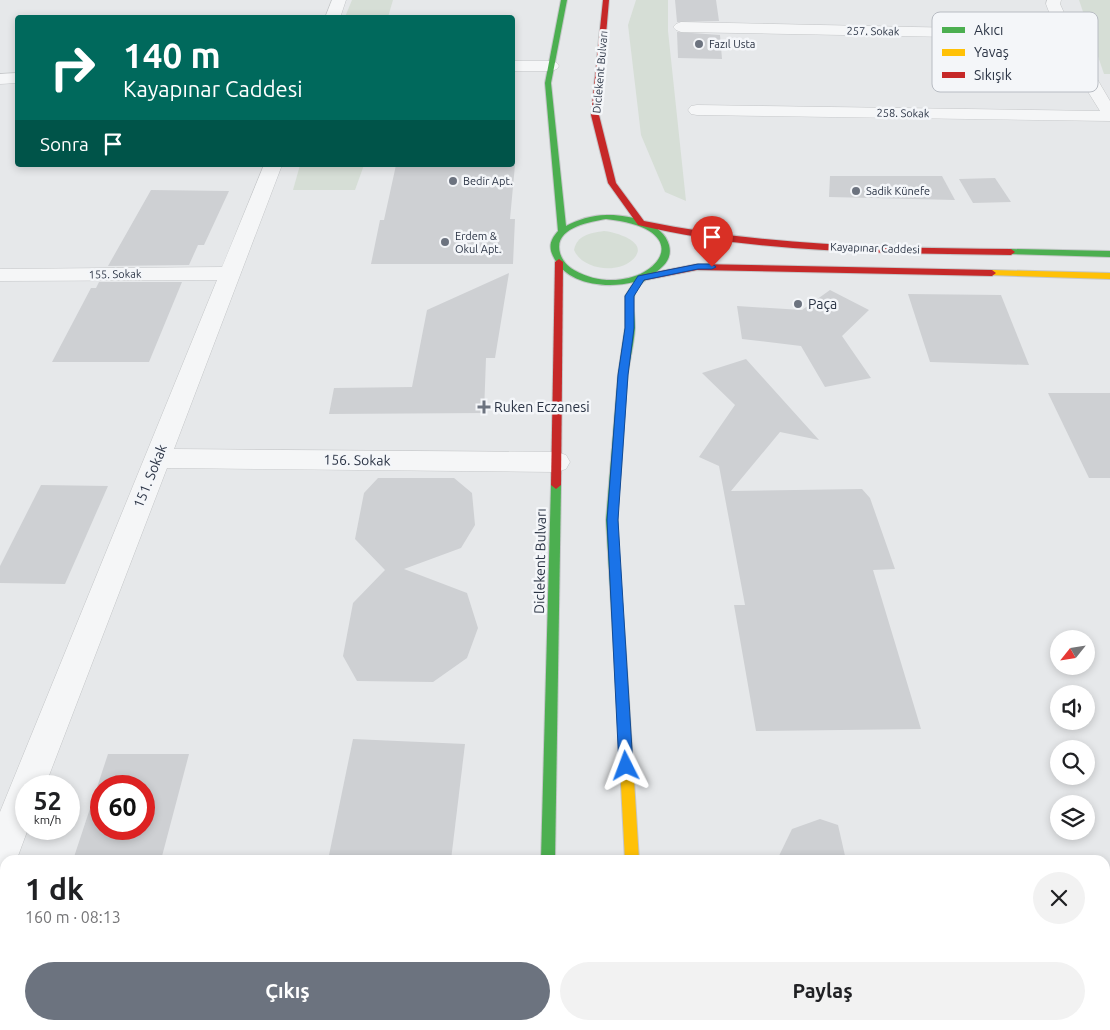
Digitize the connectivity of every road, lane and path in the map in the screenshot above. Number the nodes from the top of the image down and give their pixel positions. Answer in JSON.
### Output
{"nodes":[{"id":1,"x":339,"y":0,"type":"edge"},
{"id":2,"x":564,"y":0,"type":"edge"},
{"id":3,"x":606,"y":0,"type":"edge"},
{"id":4,"x":1054,"y":0,"type":"edge"},
{"id":5,"x":1056,"y":12,"type":"edge"},
{"id":6,"x":333,"y":15,"type":"edge"},
{"id":7,"x":681,"y":27,"type":"dead end"},
{"id":8,"x":932,"y":32,"type":"edge"},
{"id":9,"x":515,"y":66,"type":"edge"},
{"id":10,"x":552,"y":66,"type":"junction"},
{"id":11,"x":15,"y":78,"type":"edge"},
{"id":12,"x":0,"y":79,"type":"edge"},
{"id":13,"x":1104,"y":92,"type":"edge"},
{"id":14,"x":697,"y":110,"type":"dead end"},
{"id":15,"x":1110,"y":114,"type":"edge"},
{"id":16,"x":272,"y":167,"type":"edge"},
{"id":17,"x":641,"y":223,"type":"junction"},
{"id":18,"x":562,"y":231,"type":"junction"},
{"id":19,"x":1110,"y":254,"type":"edge"},
{"id":20,"x":559,"y":262,"type":"junction"},
{"id":21,"x":230,"y":272,"type":"junction"},
{"id":22,"x":0,"y":275,"type":"edge"},
{"id":23,"x":1110,"y":276,"type":"edge"},
{"id":24,"x":641,"y":278,"type":"junction"},
{"id":25,"x":157,"y":458,"type":"junction"},
{"id":26,"x":557,"y":462,"type":"junction"},
{"id":27,"x":29,"y":775,"type":"edge"},
{"id":28,"x":15,"y":810,"type":"edge"},
{"id":29,"x":0,"y":855,"type":"edge"},
{"id":30,"x":548,"y":855,"type":"edge"},
{"id":31,"x":632,"y":855,"type":"edge"}],
"edges":[{"from":1,"to":6,"type":"street"},
{"from":2,"to":10,"type":"main road"},
{"from":3,"to":17,"type":"main road","name":"Diclekent Bulvarı"},
{"from":4,"to":5,"type":"street"},
{"from":7,"to":8,"type":"street","name":"257. Sokak"},
{"from":9,"to":10,"type":"street"},
{"from":10,"to":18,"type":"main road"},
{"from":11,"to":12,"type":"street"},
{"from":13,"to":15,"type":"street"},
{"from":14,"to":15,"type":"street","name":"258. Sokak"},
{"from":16,"to":21,"type":"street","name":"151. Sokak"},
{"from":17,"to":18,"type":"main road"},
{"from":17,"to":19,"type":"main road","name":"Kayapınar Caddesi"},
{"from":17,"to":24,"type":"main road"},
{"from":18,"to":20,"type":"main road"},
{"from":20,"to":24,"type":"main road"},
{"from":20,"to":26,"type":"main road","name":"Diclekent Bulvarı"},
{"from":21,"to":22,"type":"street","name":"155. Sokak"},
{"from":21,"to":25,"type":"street","name":"151. Sokak"},
{"from":23,"to":24,"type":"main road","name":"Kayapınar Caddesi"},
{"from":24,"to":31,"type":"main road"},
{"from":25,"to":26,"type":"street","name":"156. Sokak"},
{"from":25,"to":27,"type":"street","name":"151. Sokak"},
{"from":26,"to":30,"type":"main road","name":"Diclekent Bulvarı"},
{"from":28,"to":29,"type":"street","name":"151. Sokak"}]}
